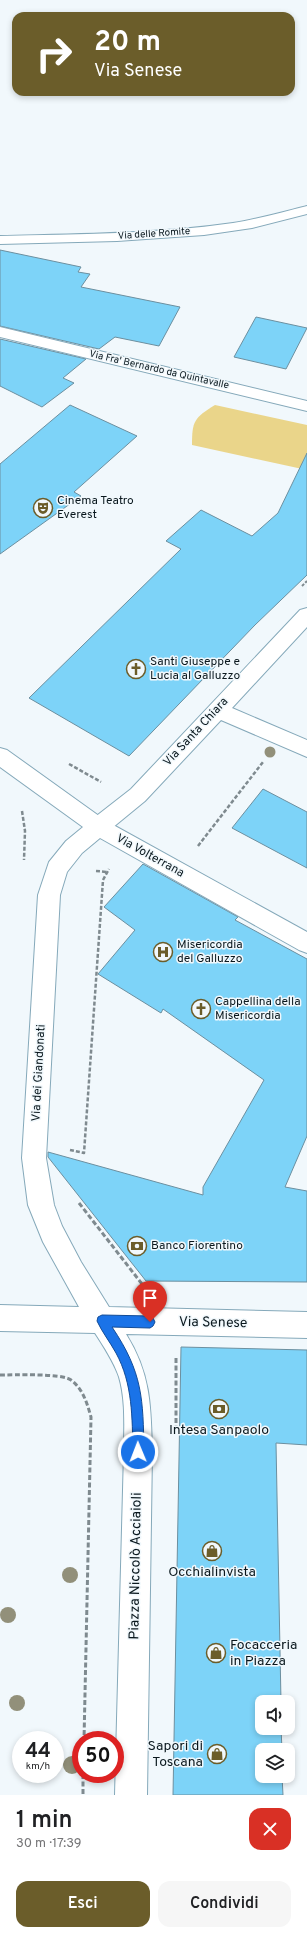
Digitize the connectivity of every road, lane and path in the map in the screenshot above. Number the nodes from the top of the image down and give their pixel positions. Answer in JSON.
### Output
{"nodes":[{"id":1,"x":307,"y":210,"type":"edge"},
{"id":2,"x":0,"y":240,"type":"edge"},
{"id":3,"x":3,"y":336,"type":"edge"},
{"id":4,"x":307,"y":406,"type":"edge"},
{"id":5,"x":307,"y":581,"type":"edge"},
{"id":6,"x":302,"y":586,"type":"dead end"},
{"id":7,"x":307,"y":615,"type":"edge"},
{"id":8,"x":217,"y":710,"type":"junction"},
{"id":9,"x":282,"y":738,"type":"junction"},
{"id":10,"x":307,"y":749,"type":"edge"},
{"id":11,"x":0,"y":756,"type":"edge"},
{"id":12,"x":68,"y":764,"type":"dead end"},
{"id":13,"x":102,"y":783,"type":"dead end"},
{"id":14,"x":98,"y":827,"type":"junction"},
{"id":15,"x":165,"y":864,"type":"junction"},
{"id":16,"x":110,"y":867,"type":"dead end"},
{"id":17,"x":307,"y":943,"type":"edge"},
{"id":18,"x":65,"y":1149,"type":"dead end"},
{"id":19,"x":77,"y":1201,"type":"dead end"},
{"id":20,"x":136,"y":1274,"type":"dead end"},
{"id":21,"x":0,"y":1318,"type":"edge"},
{"id":22,"x":102,"y":1321,"type":"junction"},
{"id":23,"x":307,"y":1325,"type":"edge"},
{"id":24,"x":0,"y":1375,"type":"edge"},
{"id":25,"x":84,"y":1731,"type":"edge"},
{"id":26,"x":83,"y":1783,"type":"edge"},
{"id":27,"x":83,"y":1795,"type":"edge"},
{"id":28,"x":131,"y":1795,"type":"edge"}],
"edges":[{"from":1,"to":2,"type":"main road","name":"Via delle Romite"},
{"from":3,"to":4,"type":"main road","name":"Via Fra' Bernardo da Quintavalle"},
{"from":5,"to":6,"type":"path"},
{"from":7,"to":8,"type":"main road","name":"Via Santa Chiara"},
{"from":8,"to":9,"type":"main road"},
{"from":8,"to":14,"type":"main road","name":"Via Santa Chiara"},
{"from":9,"to":10,"type":"main road"},
{"from":9,"to":15,"type":"path"},
{"from":11,"to":14,"type":"main road","name":"Via Volterrana"},
{"from":12,"to":13,"type":"path"},
{"from":14,"to":15,"type":"main road","name":"Via Volterrana"},
{"from":14,"to":22,"type":"main road","name":"Via dei Giandonati"},
{"from":15,"to":17,"type":"main road","name":"Via Volterrana"},
{"from":16,"to":18,"type":"path"},
{"from":19,"to":20,"type":"path"},
{"from":21,"to":22,"type":"main road","name":"Via Senese"},
{"from":22,"to":23,"type":"main road","name":"Via Senese"},
{"from":22,"to":28,"type":"main road","name":"Piazza Niccolò Acciaioli"},
{"from":24,"to":25,"type":"path"},
{"from":26,"to":27,"type":"path"}]}
